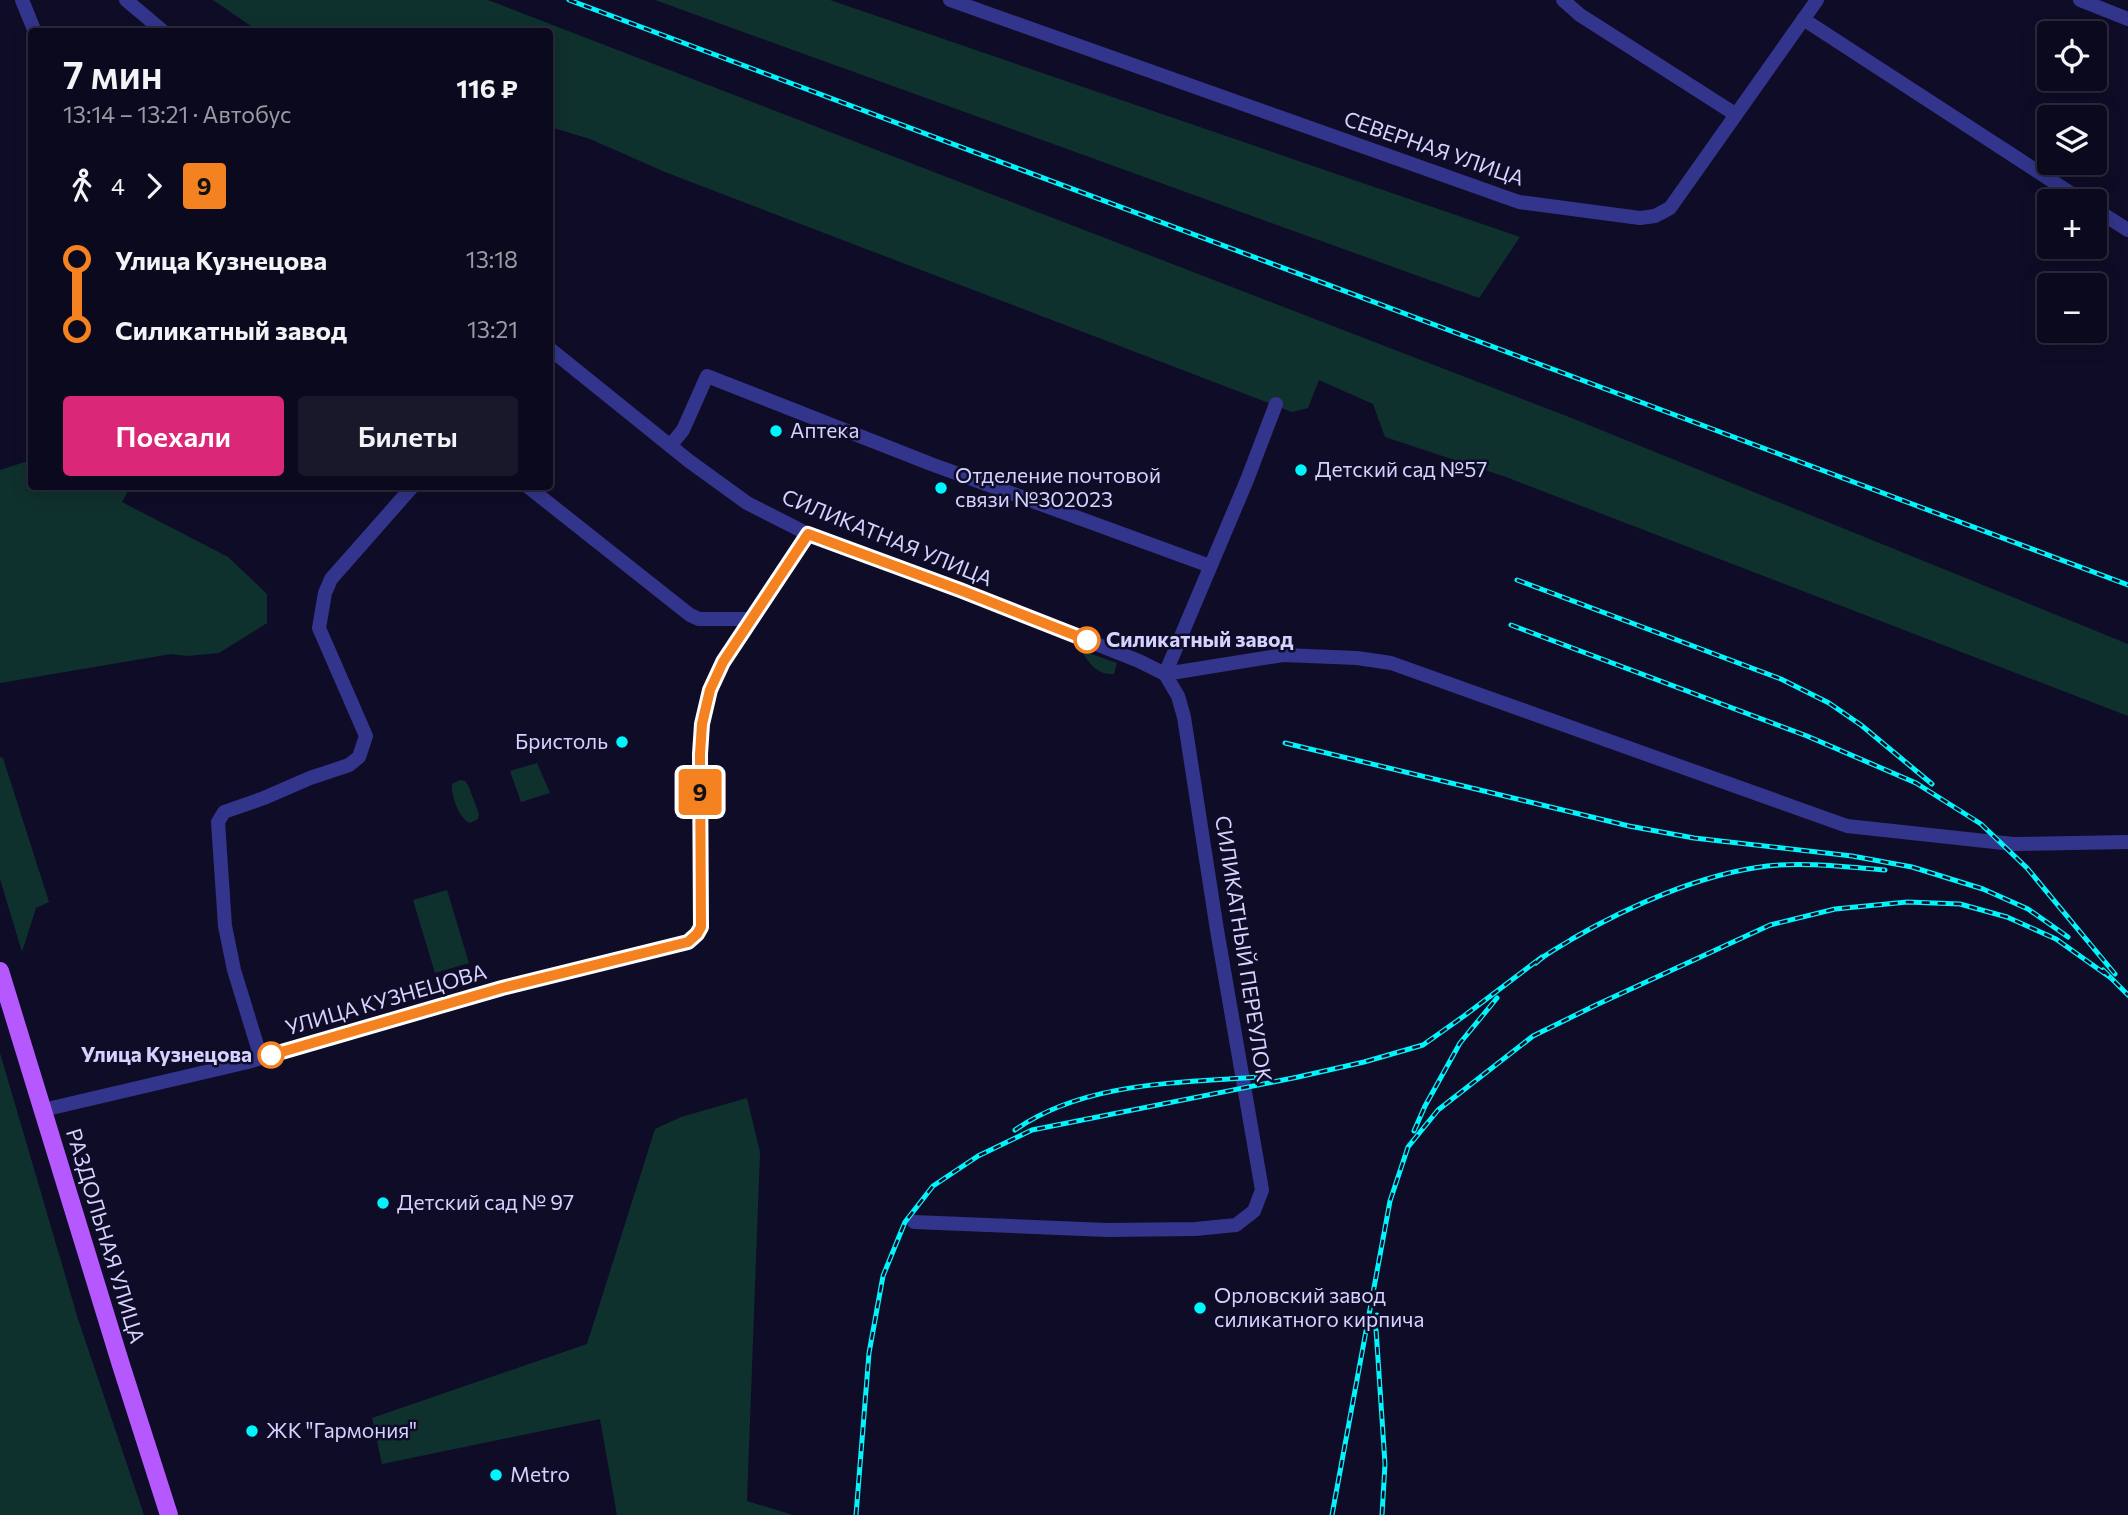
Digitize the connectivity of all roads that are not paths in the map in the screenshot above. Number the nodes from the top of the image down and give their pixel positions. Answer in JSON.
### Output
{"nodes":[{"id":1,"x":22,"y":0,"type":"edge"},
{"id":2,"x":126,"y":0,"type":"edge"},
{"id":3,"x":950,"y":0,"type":"edge"},
{"id":4,"x":1563,"y":0,"type":"edge"},
{"id":5,"x":1816,"y":0,"type":"edge"},
{"id":6,"x":2080,"y":0,"type":"edge"},
{"id":7,"x":1803,"y":19,"type":"junction"},
{"id":8,"x":2128,"y":19,"type":"edge"},
{"id":9,"x":33,"y":28,"type":"edge"},
{"id":10,"x":159,"y":28,"type":"edge"},
{"id":11,"x":1735,"y":114,"type":"junction"},
{"id":12,"x":2065,"y":189,"type":"edge"},
{"id":13,"x":2107,"y":217,"type":"edge"},
{"id":14,"x":2128,"y":230,"type":"edge"},
{"id":15,"x":553,"y":351,"type":"edge"},
{"id":16,"x":1276,"y":404,"type":"dead end"},
{"id":17,"x":670,"y":446,"type":"junction"},
{"id":18,"x":409,"y":490,"type":"edge"},
{"id":19,"x":532,"y":490,"type":"edge"},
{"id":20,"x":808,"y":534,"type":"junction"},
{"id":21,"x":1210,"y":566,"type":"junction"},
{"id":22,"x":751,"y":619,"type":"junction"},
{"id":23,"x":1165,"y":674,"type":"junction"},
{"id":24,"x":2128,"y":842,"type":"edge"},
{"id":25,"x":0,"y":971,"type":"edge"},
{"id":26,"x":261,"y":1059,"type":"junction"},
{"id":27,"x":43,"y":1110,"type":"junction"},
{"id":28,"x":914,"y":1222,"type":"dead end"},
{"id":29,"x":169,"y":1515,"type":"edge"}],
"edges":[{"from":1,"to":9,"type":"street"},
{"from":2,"to":10,"type":"street"},
{"from":3,"to":11,"type":"street","name":"СЕВЕРНАЯ УЛИЦА"},
{"from":4,"to":11,"type":"street"},
{"from":5,"to":7,"type":"street","name":"СЕВЕРНАЯ УЛИЦА"},
{"from":6,"to":8,"type":"street"},
{"from":7,"to":11,"type":"street","name":"СЕВЕРНАЯ УЛИЦА"},
{"from":7,"to":12,"type":"street"},
{"from":13,"to":14,"type":"street"},
{"from":15,"to":17,"type":"street","name":"СИЛИКАТНАЯ УЛИЦА"},
{"from":16,"to":21,"type":"street"},
{"from":17,"to":20,"type":"street","name":"СИЛИКАТНАЯ УЛИЦА"},
{"from":17,"to":21,"type":"street"},
{"from":18,"to":26,"type":"street"},
{"from":19,"to":22,"type":"street"},
{"from":20,"to":22,"type":"street"},
{"from":20,"to":23,"type":"street","name":"СИЛИКАТНАЯ УЛИЦА"},
{"from":21,"to":23,"type":"street"},
{"from":22,"to":26,"type":"street","name":"УЛИЦА КУЗНЕЦОВА"},
{"from":23,"to":24,"type":"street"},
{"from":23,"to":28,"type":"street","name":"СИЛИКАТНЫЙ ПЕРЕУЛОК"},
{"from":25,"to":27,"type":"main road","name":"РАЗДОЛЬНАЯ УЛИЦА"},
{"from":26,"to":27,"type":"street","name":"УЛИЦА КУЗНЕЦОВА"},
{"from":27,"to":29,"type":"main road","name":"РАЗДОЛЬНАЯ УЛИЦА"}]}
